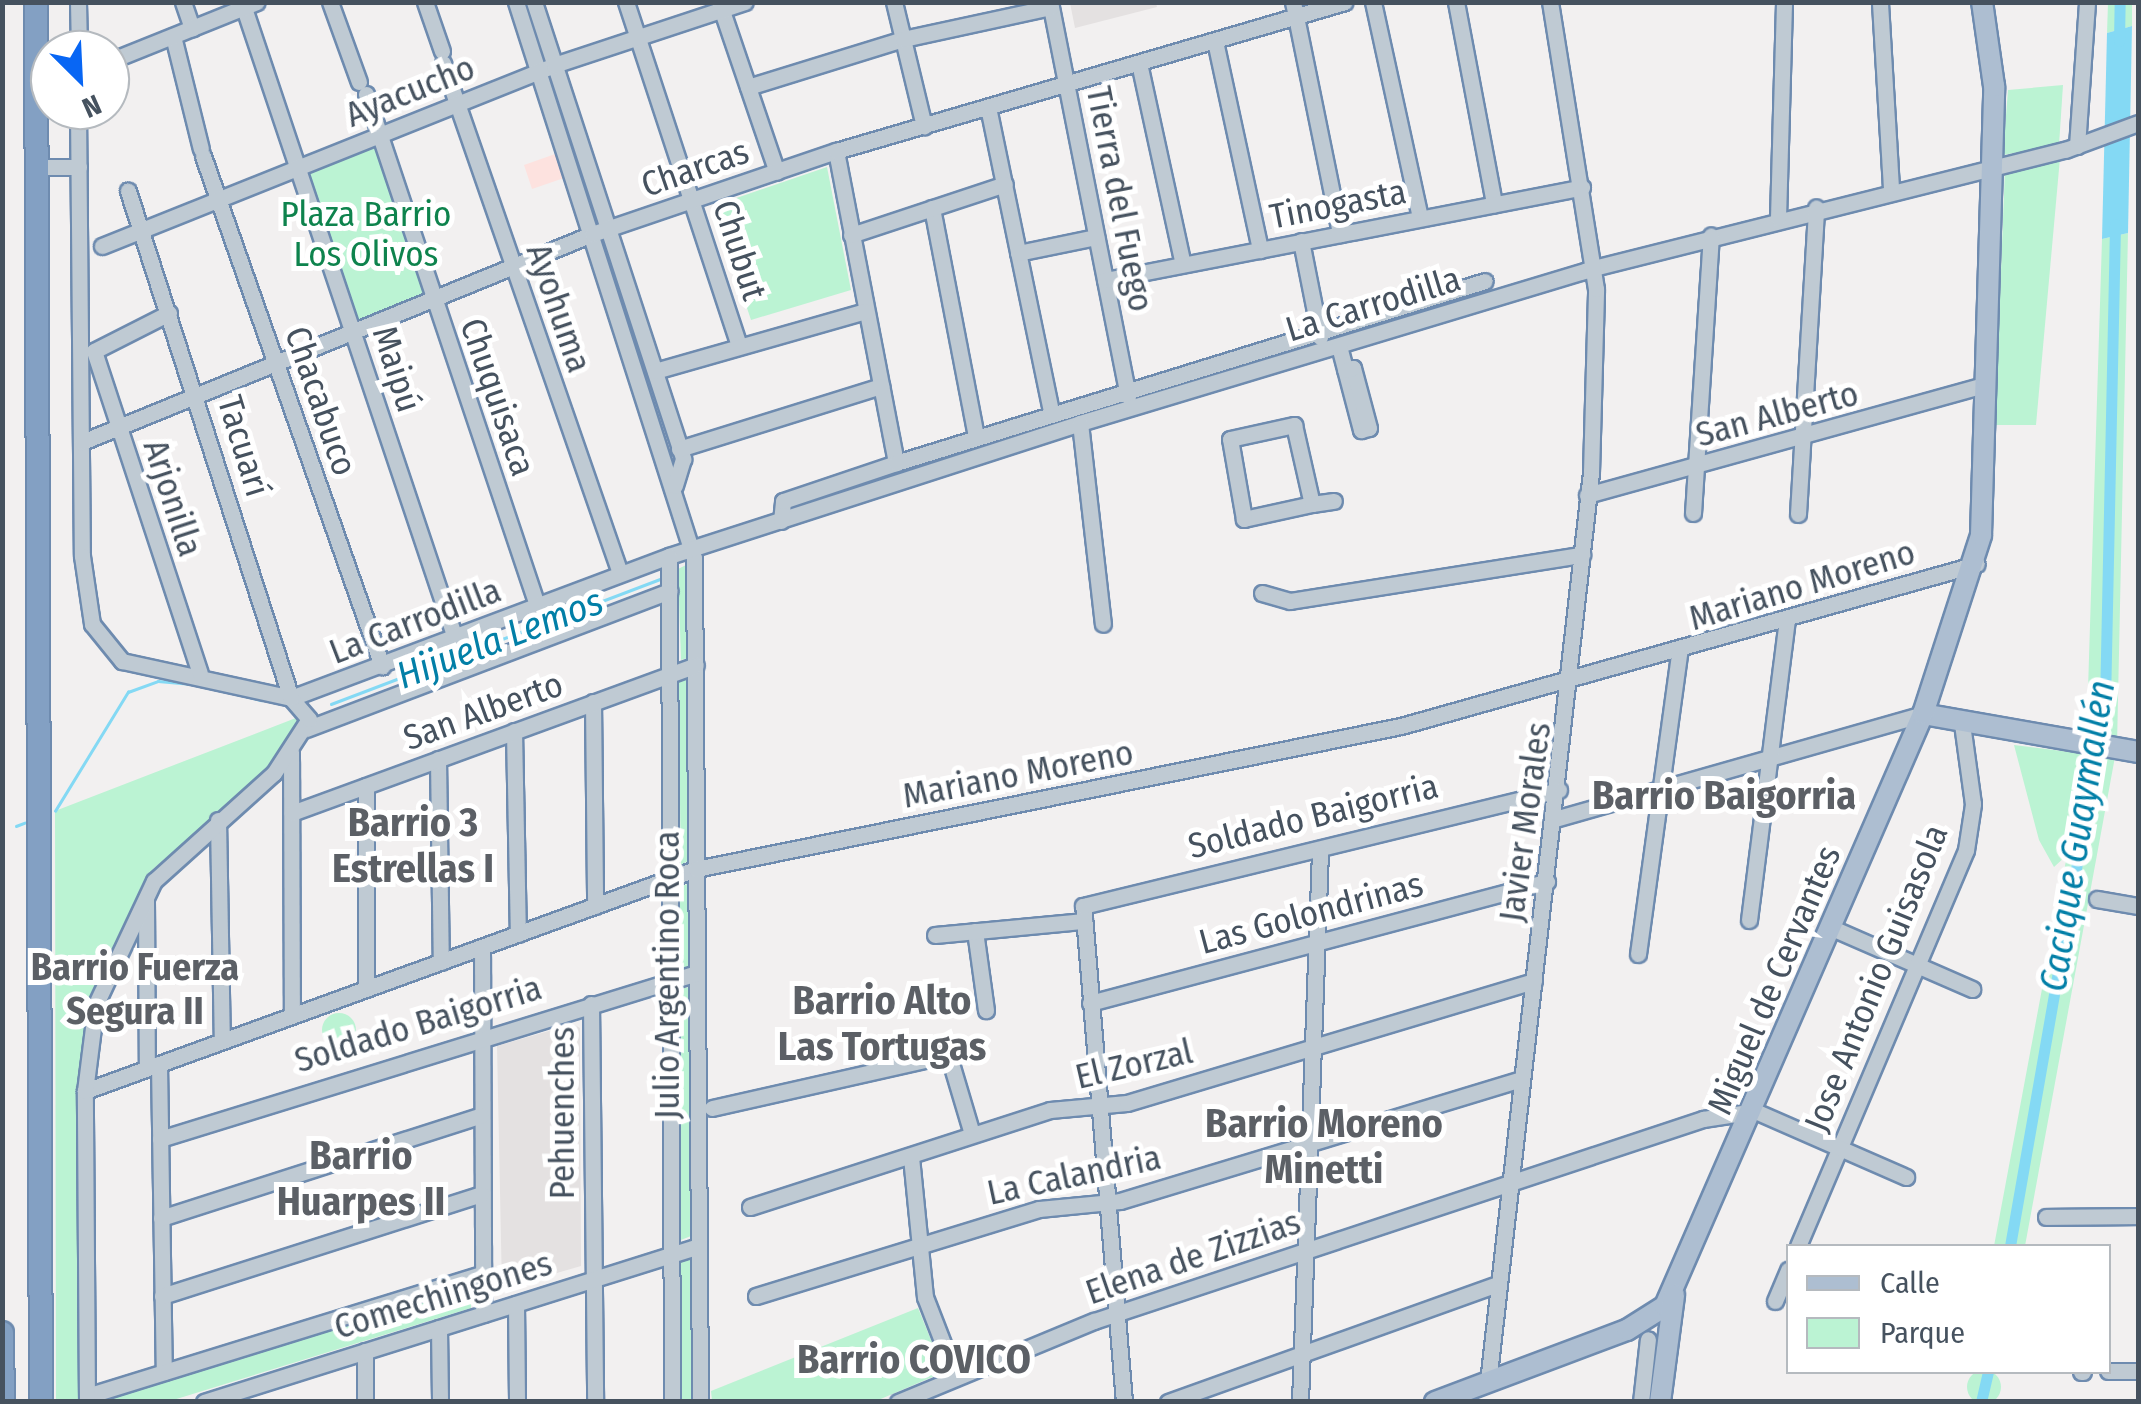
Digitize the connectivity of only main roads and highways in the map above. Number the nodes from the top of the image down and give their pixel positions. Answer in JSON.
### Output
{"nodes":[{"id":1,"x":36,"y":2,"type":"edge"},
{"id":2,"x":1982,"y":2,"type":"edge"},
{"id":3,"x":1923,"y":714,"type":"junction"},
{"id":4,"x":2138,"y":752,"type":"edge"},
{"id":5,"x":2,"y":1333,"type":"edge"},
{"id":6,"x":1656,"y":1334,"type":"junction"},
{"id":7,"x":3,"y":1402,"type":"edge"},
{"id":8,"x":44,"y":1402,"type":"edge"},
{"id":9,"x":1435,"y":1402,"type":"edge"},
{"id":10,"x":1660,"y":1402,"type":"edge"}],
"edges":[{"from":1,"to":8,"type":"highway"},
{"from":2,"to":3,"type":"main road","name":"Miguel de Cervantes"},
{"from":3,"to":4,"type":"main road"},
{"from":3,"to":6,"type":"main road","name":"Miguel de Cervantes"},
{"from":5,"to":7,"type":"highway"},
{"from":6,"to":9,"type":"main road"},
{"from":6,"to":10,"type":"main road","name":"Miguel de Cervantes"}]}
